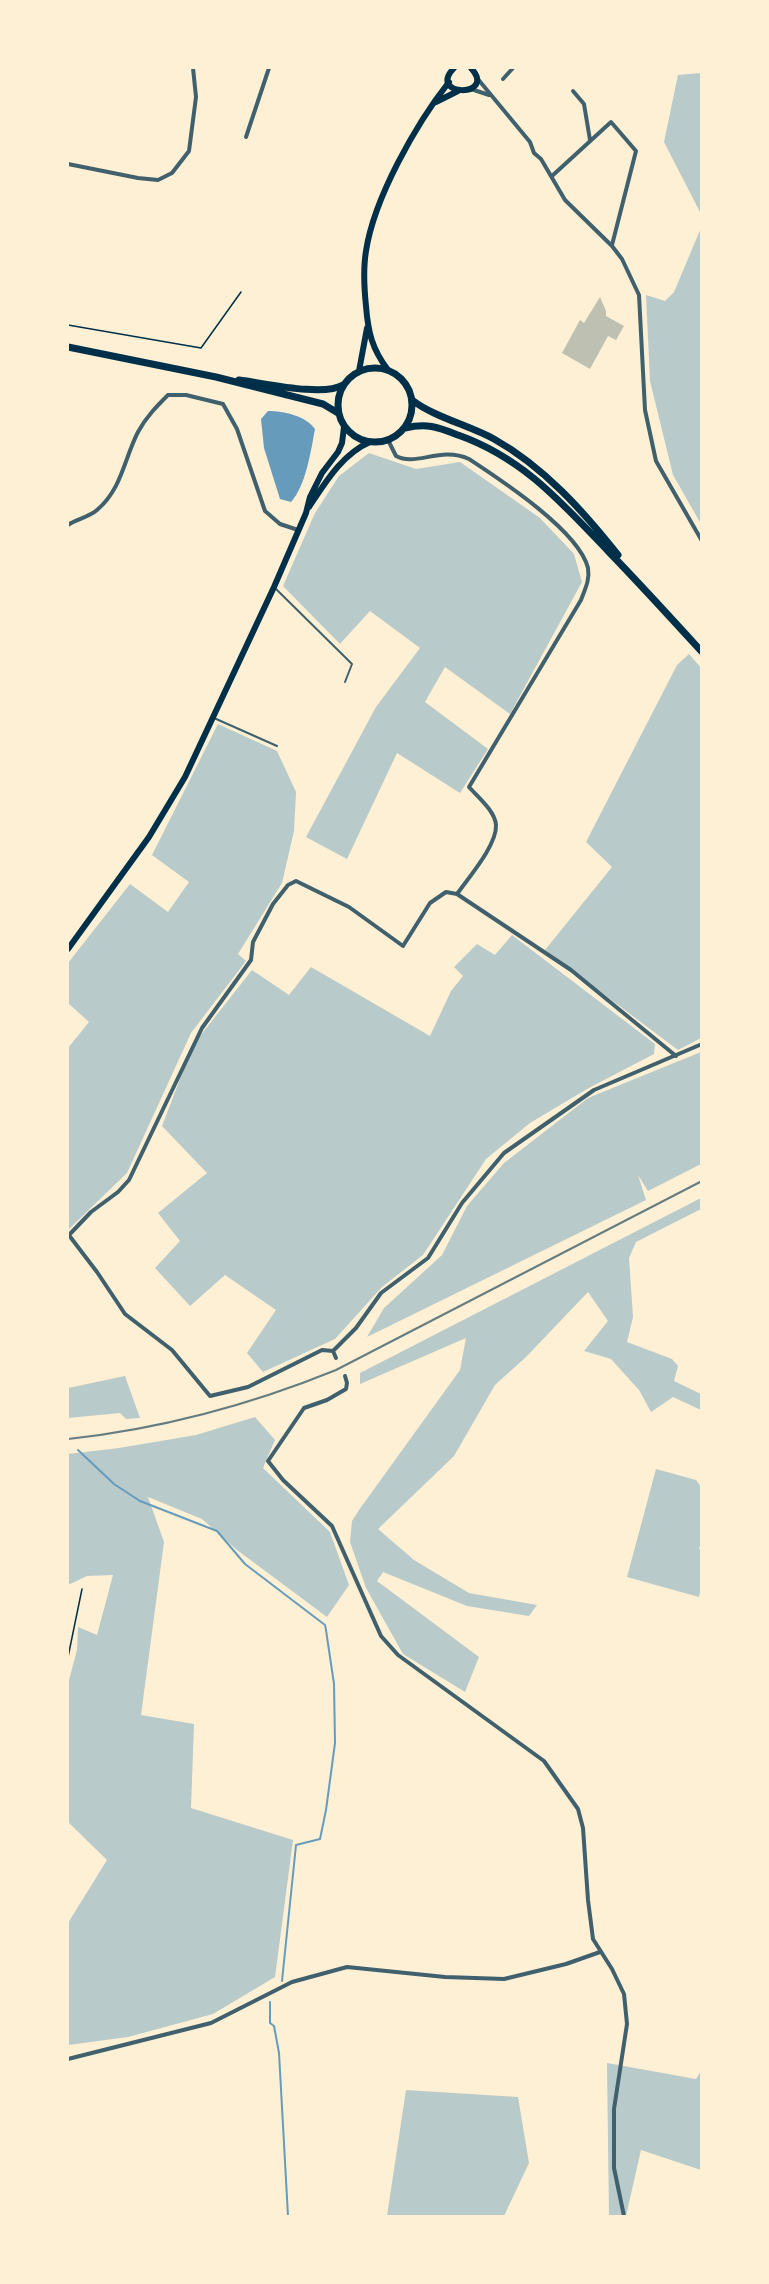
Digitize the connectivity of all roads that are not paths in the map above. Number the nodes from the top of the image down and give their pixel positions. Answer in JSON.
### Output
{"nodes":[{"id":1,"x":193,"y":68,"type":"edge"},
{"id":2,"x":269,"y":68,"type":"edge"},
{"id":3,"x":453,"y":68,"type":"edge"},
{"id":4,"x":513,"y":68,"type":"edge"},
{"id":5,"x":474,"y":71,"type":"edge"},
{"id":6,"x":503,"y":79,"type":"dead end"},
{"id":7,"x":449,"y":82,"type":"junction"},
{"id":8,"x":470,"y":89,"type":"junction"},
{"id":9,"x":458,"y":91,"type":"junction"},
{"id":10,"x":573,"y":91,"type":"dead end"},
{"id":11,"x":490,"y":95,"type":"junction"},
{"id":12,"x":435,"y":103,"type":"junction"},
{"id":13,"x":246,"y":137,"type":"dead end"},
{"id":14,"x":591,"y":141,"type":"junction"},
{"id":15,"x":68,"y":164,"type":"edge"},
{"id":16,"x":552,"y":176,"type":"junction"},
{"id":17,"x":612,"y":246,"type":"junction"},
{"id":18,"x":368,"y":325,"type":"junction"},
{"id":19,"x":68,"y":347,"type":"edge"},
{"id":20,"x":388,"y":370,"type":"junction"},
{"id":21,"x":359,"y":371,"type":"junction"},
{"id":22,"x":216,"y":377,"type":"junction"},
{"id":23,"x":344,"y":385,"type":"junction"},
{"id":24,"x":412,"y":400,"type":"junction"},
{"id":25,"x":338,"y":413,"type":"junction"},
{"id":26,"x":344,"y":427,"type":"junction"},
{"id":27,"x":405,"y":428,"type":"junction"},
{"id":28,"x":388,"y":440,"type":"junction"},
{"id":29,"x":370,"y":442,"type":"junction"},
{"id":30,"x":306,"y":513,"type":"junction"},
{"id":31,"x":68,"y":524,"type":"edge"},
{"id":32,"x":298,"y":530,"type":"junction"},
{"id":33,"x":702,"y":541,"type":"edge"},
{"id":34,"x":274,"y":587,"type":"junction"},
{"id":35,"x":643,"y":588,"type":"junction"},
{"id":36,"x":702,"y":652,"type":"edge"},
{"id":37,"x":345,"y":682,"type":"dead end"},
{"id":38,"x":214,"y":718,"type":"junction"},
{"id":39,"x":278,"y":746,"type":"dead end"},
{"id":40,"x":458,"y":894,"type":"junction"},
{"id":41,"x":68,"y":949,"type":"edge"},
{"id":42,"x":702,"y":1044,"type":"edge"},
{"id":43,"x":676,"y":1056,"type":"junction"},
{"id":44,"x":68,"y":1235,"type":"edge"},
{"id":45,"x":333,"y":1351,"type":"junction"},
{"id":46,"x":336,"y":1358,"type":"dead end"},
{"id":47,"x":345,"y":1376,"type":"dead end"},
{"id":48,"x":600,"y":1952,"type":"junction"},
{"id":49,"x":68,"y":2059,"type":"edge"},
{"id":50,"x":624,"y":2217,"type":"edge"}],
"edges":[{"from":1,"to":15,"type":"street"},
{"from":2,"to":13,"type":"street"},
{"from":3,"to":7,"type":"main road"},
{"from":4,"to":6,"type":"street"},
{"from":5,"to":8,"type":"main road"},
{"from":5,"to":11,"type":"street"},
{"from":7,"to":9,"type":"main road"},
{"from":7,"to":12,"type":"main road"},
{"from":8,"to":9,"type":"main road"},
{"from":8,"to":11,"type":"street"},
{"from":9,"to":12,"type":"main road"},
{"from":10,"to":14,"type":"street"},
{"from":11,"to":16,"type":"street"},
{"from":12,"to":18,"type":"main road"},
{"from":14,"to":16,"type":"street"},
{"from":14,"to":17,"type":"street"},
{"from":16,"to":17,"type":"street"},
{"from":17,"to":33,"type":"street"},
{"from":18,"to":20,"type":"main road"},
{"from":18,"to":21,"type":"main road"},
{"from":19,"to":22,"type":"main road"},
{"from":20,"to":21,"type":"main road"},
{"from":20,"to":24,"type":"main road"},
{"from":21,"to":23,"type":"main road"},
{"from":22,"to":23,"type":"main road"},
{"from":22,"to":25,"type":"main road"},
{"from":23,"to":25,"type":"main road"},
{"from":24,"to":27,"type":"main road"},
{"from":24,"to":35,"type":"main road"},
{"from":25,"to":26,"type":"main road"},
{"from":26,"to":29,"type":"main road"},
{"from":26,"to":30,"type":"main road"},
{"from":27,"to":28,"type":"main road"},
{"from":27,"to":35,"type":"main road"},
{"from":28,"to":29,"type":"main road"},
{"from":28,"to":40,"type":"street"},
{"from":29,"to":30,"type":"main road"},
{"from":30,"to":32,"type":"main road"},
{"from":31,"to":32,"type":"street"},
{"from":32,"to":34,"type":"main road"},
{"from":34,"to":37,"type":"lane"},
{"from":34,"to":38,"type":"main road"},
{"from":35,"to":36,"type":"main road"},
{"from":38,"to":39,"type":"lane"},
{"from":38,"to":41,"type":"main road"},
{"from":40,"to":43,"type":"street"},
{"from":40,"to":44,"type":"street"},
{"from":42,"to":43,"type":"street"},
{"from":43,"to":45,"type":"street"},
{"from":44,"to":45,"type":"street"},
{"from":45,"to":46,"type":"street"},
{"from":47,"to":48,"type":"street"},
{"from":48,"to":49,"type":"street"},
{"from":48,"to":50,"type":"street"}]}
